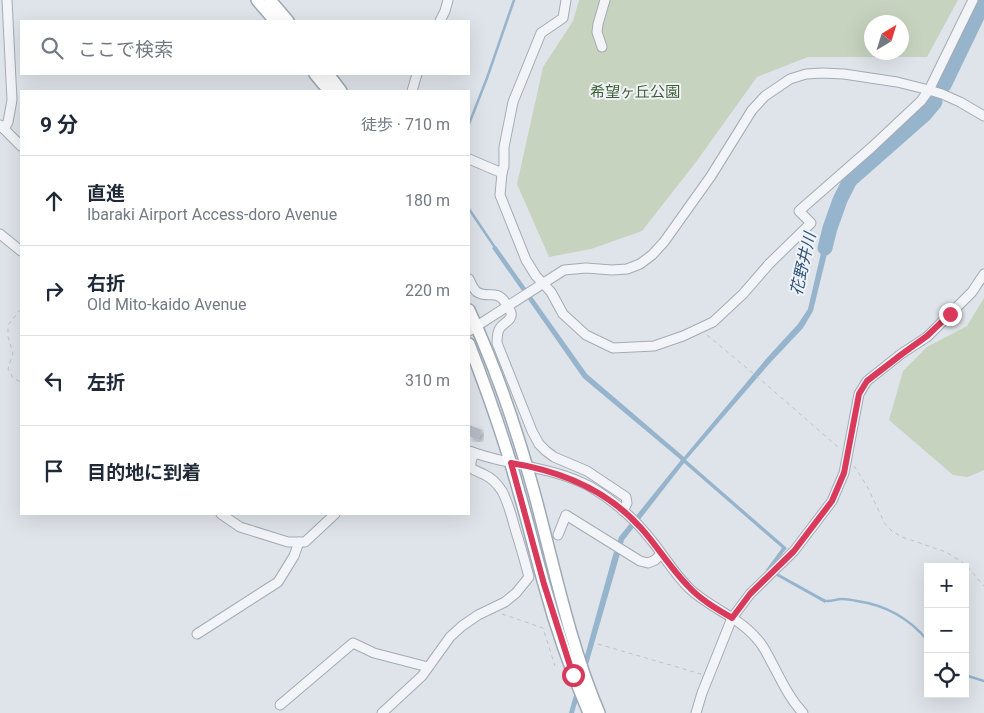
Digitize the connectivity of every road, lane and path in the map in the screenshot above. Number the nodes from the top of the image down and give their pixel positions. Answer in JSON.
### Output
{"nodes":[{"id":1,"x":7,"y":0,"type":"edge"},
{"id":2,"x":257,"y":0,"type":"edge"},
{"id":3,"x":270,"y":0,"type":"edge"},
{"id":4,"x":448,"y":0,"type":"edge"},
{"id":5,"x":566,"y":0,"type":"edge"},
{"id":6,"x":605,"y":0,"type":"edge"},
{"id":7,"x":973,"y":0,"type":"edge"},
{"id":8,"x":274,"y":20,"type":"edge"},
{"id":9,"x":287,"y":20,"type":"edge"},
{"id":10,"x":441,"y":20,"type":"edge"},
{"id":11,"x":602,"y":47,"type":"dead end"},
{"id":12,"x":317,"y":75,"type":"edge"},
{"id":13,"x":329,"y":75,"type":"edge"},
{"id":14,"x":417,"y":75,"type":"edge"},
{"id":15,"x":328,"y":90,"type":"edge"},
{"id":16,"x":340,"y":90,"type":"edge"},
{"id":17,"x":412,"y":90,"type":"edge"},
{"id":18,"x":929,"y":90,"type":"junction"},
{"id":19,"x":984,"y":116,"type":"edge"},
{"id":20,"x":2,"y":127,"type":"edge"},
{"id":21,"x":20,"y":145,"type":"edge"},
{"id":22,"x":470,"y":159,"type":"edge"},
{"id":23,"x":502,"y":173,"type":"junction"},
{"id":24,"x":0,"y":234,"type":"edge"},
{"id":25,"x":20,"y":249,"type":"edge"},
{"id":26,"x":984,"y":274,"type":"edge"},
{"id":27,"x":470,"y":281,"type":"edge"},
{"id":28,"x":544,"y":283,"type":"junction"},
{"id":29,"x":508,"y":307,"type":"junction"},
{"id":30,"x":20,"y":310,"type":"edge"},
{"id":31,"x":472,"y":328,"type":"edge"},
{"id":32,"x":699,"y":328,"type":"junction"},
{"id":33,"x":470,"y":347,"type":"edge"},
{"id":34,"x":20,"y":382,"type":"edge"},
{"id":35,"x":472,"y":452,"type":"edge"},
{"id":36,"x":848,"y":455,"type":"junction"},
{"id":37,"x":511,"y":463,"type":"junction"},
{"id":38,"x":526,"y":465,"type":"junction"},
{"id":39,"x":627,"y":514,"type":"junction"},
{"id":40,"x":222,"y":515,"type":"edge"},
{"id":41,"x":334,"y":515,"type":"edge"},
{"id":42,"x":558,"y":535,"type":"dead end"},
{"id":43,"x":299,"y":542,"type":"junction"},
{"id":44,"x":661,"y":554,"type":"junction"},
{"id":45,"x":984,"y":586,"type":"edge"},
{"id":46,"x":490,"y":609,"type":"junction"},
{"id":47,"x":732,"y":618,"type":"junction"},
{"id":48,"x":197,"y":634,"type":"dead end"},
{"id":49,"x":598,"y":644,"type":"dead end"},
{"id":50,"x":555,"y":666,"type":"dead end"},
{"id":51,"x":428,"y":667,"type":"junction"},
{"id":52,"x":708,"y":676,"type":"junction"},
{"id":53,"x":280,"y":705,"type":"dead end"},
{"id":54,"x":382,"y":713,"type":"edge"},
{"id":55,"x":589,"y":713,"type":"edge"},
{"id":56,"x":599,"y":713,"type":"edge"},
{"id":57,"x":696,"y":713,"type":"edge"},
{"id":58,"x":803,"y":713,"type":"edge"}],
"edges":[{"from":1,"to":20,"type":"street"},
{"from":2,"to":8,"type":"main road"},
{"from":3,"to":9,"type":"main road"},
{"from":4,"to":10,"type":"street"},
{"from":5,"to":23,"type":"street"},
{"from":6,"to":11,"type":"street"},
{"from":7,"to":18,"type":"street"},
{"from":12,"to":15,"type":"main road"},
{"from":13,"to":16,"type":"main road"},
{"from":14,"to":17,"type":"street"},
{"from":18,"to":19,"type":"street"},
{"from":18,"to":28,"type":"street"},
{"from":18,"to":32,"type":"street"},
{"from":20,"to":21,"type":"street"},
{"from":22,"to":23,"type":"street"},
{"from":23,"to":28,"type":"street"},
{"from":24,"to":25,"type":"street"},
{"from":26,"to":36,"type":"street"},
{"from":27,"to":29,"type":"street"},
{"from":28,"to":29,"type":"street"},
{"from":28,"to":32,"type":"street"},
{"from":29,"to":31,"type":"street"},
{"from":29,"to":39,"type":"street"},
{"from":30,"to":34,"type":"path"},
{"from":31,"to":38,"type":"main road"},
{"from":32,"to":36,"type":"path"},
{"from":33,"to":37,"type":"main road"},
{"from":35,"to":37,"type":"street"},
{"from":35,"to":46,"type":"street"},
{"from":36,"to":45,"type":"path"},
{"from":36,"to":47,"type":"street"},
{"from":37,"to":38,"type":"street"},
{"from":37,"to":55,"type":"main road"},
{"from":38,"to":39,"type":"street"},
{"from":38,"to":56,"type":"main road"},
{"from":39,"to":44,"type":"street"},
{"from":40,"to":43,"type":"street"},
{"from":41,"to":43,"type":"street"},
{"from":42,"to":44,"type":"street"},
{"from":43,"to":48,"type":"street"},
{"from":44,"to":47,"type":"street"},
{"from":46,"to":50,"type":"path"},
{"from":46,"to":51,"type":"street"},
{"from":47,"to":52,"type":"street"},
{"from":47,"to":58,"type":"street"},
{"from":49,"to":52,"type":"path"},
{"from":51,"to":53,"type":"street"},
{"from":51,"to":54,"type":"street"},
{"from":52,"to":57,"type":"street"}]}
